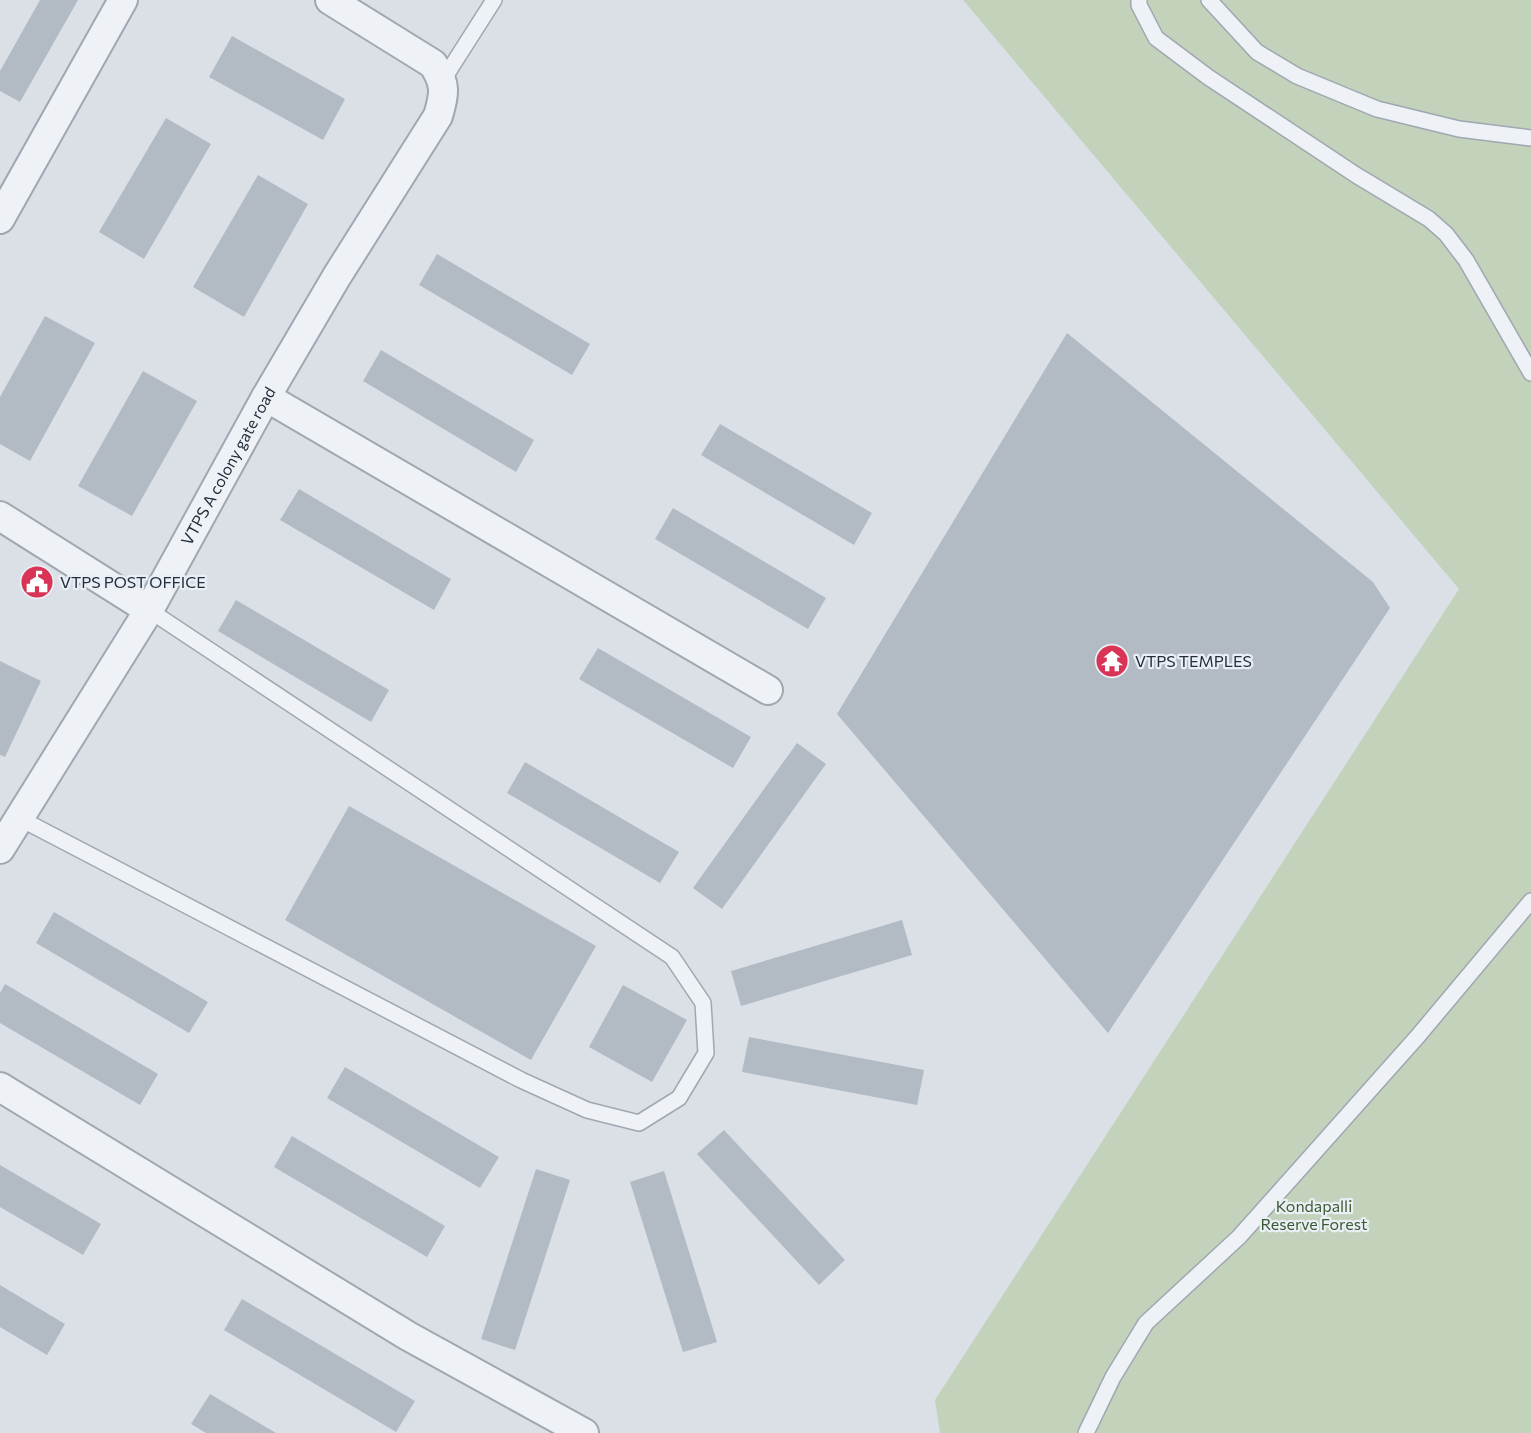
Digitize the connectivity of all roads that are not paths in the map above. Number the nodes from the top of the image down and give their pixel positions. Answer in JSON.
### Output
{"nodes":[{"id":1,"x":123,"y":0,"type":"edge"},
{"id":2,"x":330,"y":0,"type":"edge"},
{"id":3,"x":494,"y":0,"type":"edge"},
{"id":4,"x":1139,"y":0,"type":"edge"},
{"id":5,"x":1209,"y":0,"type":"edge"},
{"id":6,"x":443,"y":80,"type":"junction"},
{"id":7,"x":1531,"y":138,"type":"edge"},
{"id":8,"x":0,"y":219,"type":"edge"},
{"id":9,"x":1531,"y":373,"type":"edge"},
{"id":10,"x":266,"y":397,"type":"junction"},
{"id":11,"x":0,"y":516,"type":"edge"},
{"id":12,"x":149,"y":610,"type":"junction"},
{"id":13,"x":768,"y":690,"type":"dead end"},
{"id":14,"x":19,"y":818,"type":"junction"},
{"id":15,"x":0,"y":849,"type":"edge"},
{"id":16,"x":1531,"y":900,"type":"edge"},
{"id":17,"x":0,"y":1087,"type":"edge"},
{"id":18,"x":584,"y":1433,"type":"edge"},
{"id":19,"x":1086,"y":1433,"type":"edge"}],
"edges":[{"from":1,"to":8,"type":"street"},
{"from":2,"to":6,"type":"street"},
{"from":3,"to":6,"type":"lane"},
{"from":4,"to":9,"type":"lane"},
{"from":5,"to":7,"type":"lane"},
{"from":6,"to":10,"type":"street","name":"VTPS A colony gate road"},
{"from":10,"to":12,"type":"street","name":"VTPS A colony gate road"},
{"from":10,"to":13,"type":"street"},
{"from":11,"to":12,"type":"street"},
{"from":12,"to":14,"type":"street","name":"VTPS A colony gate road"},
{"from":12,"to":14,"type":"lane"},
{"from":14,"to":15,"type":"street","name":"VTPS A colony gate road"},
{"from":16,"to":19,"type":"lane"},
{"from":17,"to":18,"type":"street"}]}
